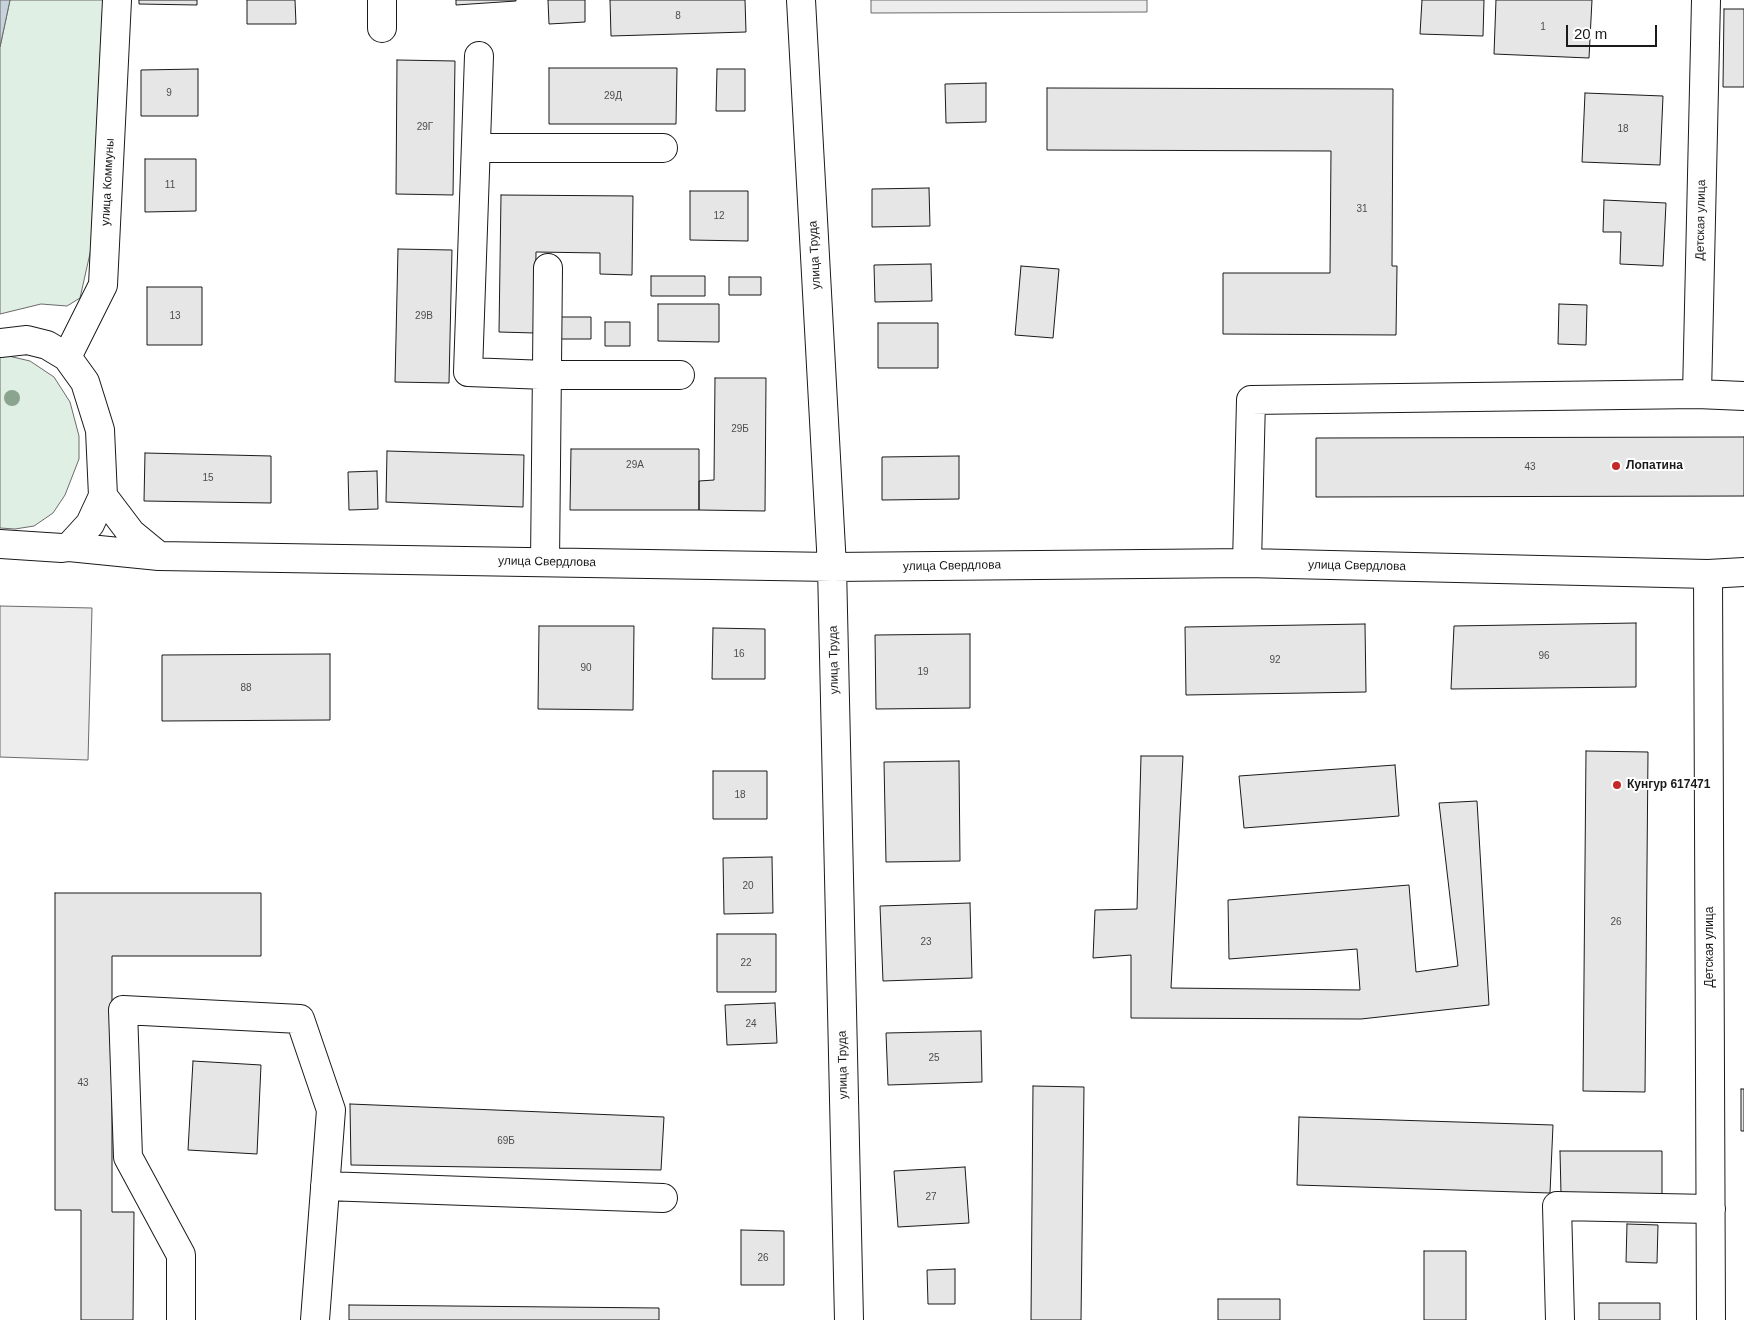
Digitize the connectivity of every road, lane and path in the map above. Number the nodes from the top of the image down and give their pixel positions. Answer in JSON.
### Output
{"nodes":[{"id":1,"x":117,"y":0,"type":"edge"},
{"id":2,"x":382,"y":0,"type":"edge"},
{"id":3,"x":801,"y":0,"type":"edge"},
{"id":4,"x":1706,"y":0,"type":"edge"},
{"id":5,"x":382,"y":28,"type":"dead end"},
{"id":6,"x":479,"y":56,"type":"dead end"},
{"id":7,"x":476,"y":148,"type":"junction"},
{"id":8,"x":663,"y":148,"type":"dead end"},
{"id":9,"x":548,"y":268,"type":"dead end"},
{"id":10,"x":0,"y":343,"type":"edge"},
{"id":11,"x":67,"y":357,"type":"junction"},
{"id":12,"x":680,"y":374,"type":"dead end"},
{"id":13,"x":546,"y":375,"type":"junction"},
{"id":14,"x":1697,"y":394,"type":"junction"},
{"id":15,"x":1744,"y":396,"type":"edge"},
{"id":16,"x":103,"y":496,"type":"junction"},
{"id":17,"x":0,"y":544,"type":"edge"},
{"id":18,"x":69,"y":547,"type":"junction"},
{"id":19,"x":160,"y":556,"type":"junction"},
{"id":20,"x":544,"y":562,"type":"junction"},
{"id":21,"x":1247,"y":563,"type":"junction"},
{"id":22,"x":832,"y":567,"type":"junction"},
{"id":23,"x":1744,"y":572,"type":"edge"},
{"id":24,"x":1708,"y":574,"type":"junction"},
{"id":25,"x":325,"y":1186,"type":"junction"},
{"id":26,"x":663,"y":1198,"type":"dead end"},
{"id":27,"x":1711,"y":1208,"type":"junction"},
{"id":28,"x":181,"y":1320,"type":"edge"},
{"id":29,"x":315,"y":1320,"type":"edge"},
{"id":30,"x":849,"y":1320,"type":"edge"},
{"id":31,"x":1560,"y":1320,"type":"edge"},
{"id":32,"x":1711,"y":1320,"type":"edge"}],
"edges":[{"from":1,"to":11,"type":"street","name":"улица Коммуны"},
{"from":2,"to":5,"type":"street"},
{"from":3,"to":22,"type":"street","name":"улица Труда"},
{"from":4,"to":14,"type":"street","name":"Детская улица"},
{"from":6,"to":7,"type":"street"},
{"from":7,"to":8,"type":"street"},
{"from":7,"to":13,"type":"street"},
{"from":9,"to":13,"type":"street"},
{"from":10,"to":11,"type":"street"},
{"from":11,"to":16,"type":"street"},
{"from":12,"to":13,"type":"street"},
{"from":13,"to":20,"type":"street"},
{"from":14,"to":15,"type":"street"},
{"from":14,"to":21,"type":"street"},
{"from":16,"to":18,"type":"street"},
{"from":16,"to":19,"type":"street"},
{"from":17,"to":18,"type":"street","name":"улица Свердлова"},
{"from":18,"to":19,"type":"street","name":"улица Свердлова"},
{"from":19,"to":20,"type":"street","name":"улица Свердлова"},
{"from":20,"to":22,"type":"street","name":"улица Свердлова"},
{"from":21,"to":22,"type":"street","name":"улица Свердлова"},
{"from":21,"to":24,"type":"street","name":"улица Свердлова"},
{"from":22,"to":30,"type":"street","name":"улица Труда"},
{"from":23,"to":24,"type":"street","name":"улица Свердлова"},
{"from":24,"to":27,"type":"street","name":"Детская улица"},
{"from":25,"to":26,"type":"street"},
{"from":25,"to":28,"type":"street"},
{"from":25,"to":29,"type":"street"},
{"from":27,"to":31,"type":"street"},
{"from":27,"to":32,"type":"street","name":"Детская улица"}]}
